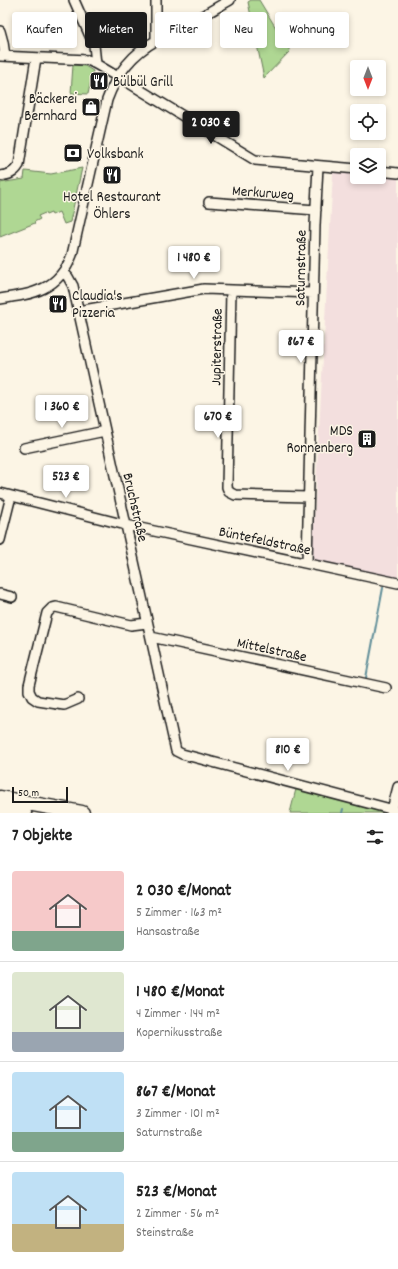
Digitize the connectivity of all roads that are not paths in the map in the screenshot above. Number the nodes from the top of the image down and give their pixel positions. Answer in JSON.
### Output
{"nodes":[{"id":1,"x":74,"y":0,"type":"edge"},
{"id":2,"x":156,"y":0,"type":"edge"},
{"id":3,"x":230,"y":0,"type":"edge"},
{"id":4,"x":156,"y":12,"type":"edge"},
{"id":5,"x":209,"y":12,"type":"edge"},
{"id":6,"x":0,"y":31,"type":"edge"},
{"id":7,"x":155,"y":41,"type":"edge"},
{"id":8,"x":3,"y":56,"type":"edge"},
{"id":9,"x":36,"y":58,"type":"junction"},
{"id":10,"x":96,"y":64,"type":"junction"},
{"id":11,"x":117,"y":77,"type":"junction"},
{"id":12,"x":318,"y":166,"type":"junction"},
{"id":13,"x":350,"y":168,"type":"edge"},
{"id":14,"x":386,"y":172,"type":"edge"},
{"id":15,"x":398,"y":173,"type":"edge"},
{"id":16,"x":0,"y":176,"type":"edge"},
{"id":17,"x":209,"y":202,"type":"dead end"},
{"id":18,"x":316,"y":210,"type":"junction"},
{"id":19,"x":63,"y":272,"type":"junction"},
{"id":20,"x":231,"y":290,"type":"junction"},
{"id":21,"x":313,"y":293,"type":"junction"},
{"id":22,"x":0,"y":299,"type":"edge"},
{"id":23,"x":78,"y":311,"type":"junction"},
{"id":24,"x":105,"y":431,"type":"junction"},
{"id":25,"x":24,"y":448,"type":"dead end"},
{"id":26,"x":0,"y":493,"type":"edge"},
{"id":27,"x":11,"y":496,"type":"junction"},
{"id":28,"x":308,"y":497,"type":"junction"},
{"id":29,"x":126,"y":525,"type":"junction"},
{"id":30,"x":0,"y":540,"type":"edge"},
{"id":31,"x":307,"y":563,"type":"junction"},
{"id":32,"x":398,"y":583,"type":"edge"},
{"id":33,"x":0,"y":594,"type":"edge"},
{"id":34,"x":12,"y":597,"type":"dead end"},
{"id":35,"x":147,"y":623,"type":"junction"},
{"id":36,"x":151,"y":637,"type":"junction"},
{"id":37,"x":386,"y":688,"type":"dead end"},
{"id":38,"x":78,"y":699,"type":"dead end"},
{"id":39,"x":398,"y":787,"type":"edge"},
{"id":40,"x":0,"y":798,"type":"edge"},
{"id":41,"x":0,"y":809,"type":"edge"},
{"id":42,"x":395,"y":811,"type":"edge"},
{"id":43,"x":24,"y":813,"type":"edge"},
{"id":44,"x":82,"y":813,"type":"edge"}],
"edges":[{"from":1,"to":10,"type":"street"},
{"from":2,"to":4,"type":"street"},
{"from":3,"to":5,"type":"street"},
{"from":6,"to":8,"type":"street"},
{"from":7,"to":11,"type":"street"},
{"from":8,"to":9,"type":"street"},
{"from":9,"to":10,"type":"street"},
{"from":9,"to":16,"type":"street"},
{"from":10,"to":11,"type":"street"},
{"from":11,"to":12,"type":"street"},
{"from":11,"to":19,"type":"street"},
{"from":12,"to":13,"type":"street"},
{"from":12,"to":18,"type":"street","name":"Saturnstraße"},
{"from":14,"to":15,"type":"street"},
{"from":17,"to":18,"type":"street","name":"Merkurweg"},
{"from":18,"to":21,"type":"street","name":"Saturnstraße"},
{"from":19,"to":22,"type":"street"},
{"from":19,"to":23,"type":"street","name":"Bruchstraße"},
{"from":20,"to":21,"type":"street"},
{"from":20,"to":23,"type":"street"},
{"from":20,"to":28,"type":"street","name":"Jupiterstraße"},
{"from":21,"to":28,"type":"street","name":"Saturnstraße"},
{"from":23,"to":24,"type":"street","name":"Bruchstraße"},
{"from":24,"to":25,"type":"street"},
{"from":24,"to":29,"type":"street","name":"Bruchstraße"},
{"from":26,"to":27,"type":"street","name":"Büntefeldstraße"},
{"from":27,"to":29,"type":"street","name":"Büntefeldstraße"},
{"from":27,"to":30,"type":"street"},
{"from":28,"to":31,"type":"street","name":"Saturnstraße"},
{"from":29,"to":31,"type":"street","name":"Büntefeldstraße"},
{"from":29,"to":35,"type":"street","name":"Bruchstraße"},
{"from":31,"to":32,"type":"street","name":"Büntefeldstraße"},
{"from":33,"to":34,"type":"street"},
{"from":35,"to":36,"type":"street","name":"Bruchstraße"},
{"from":35,"to":38,"type":"street"},
{"from":36,"to":37,"type":"street","name":"Mittelstraße"},
{"from":36,"to":42,"type":"street","name":"Bruchstraße"},
{"from":39,"to":42,"type":"street"},
{"from":40,"to":44,"type":"highway"},
{"from":41,"to":43,"type":"highway"}]}
